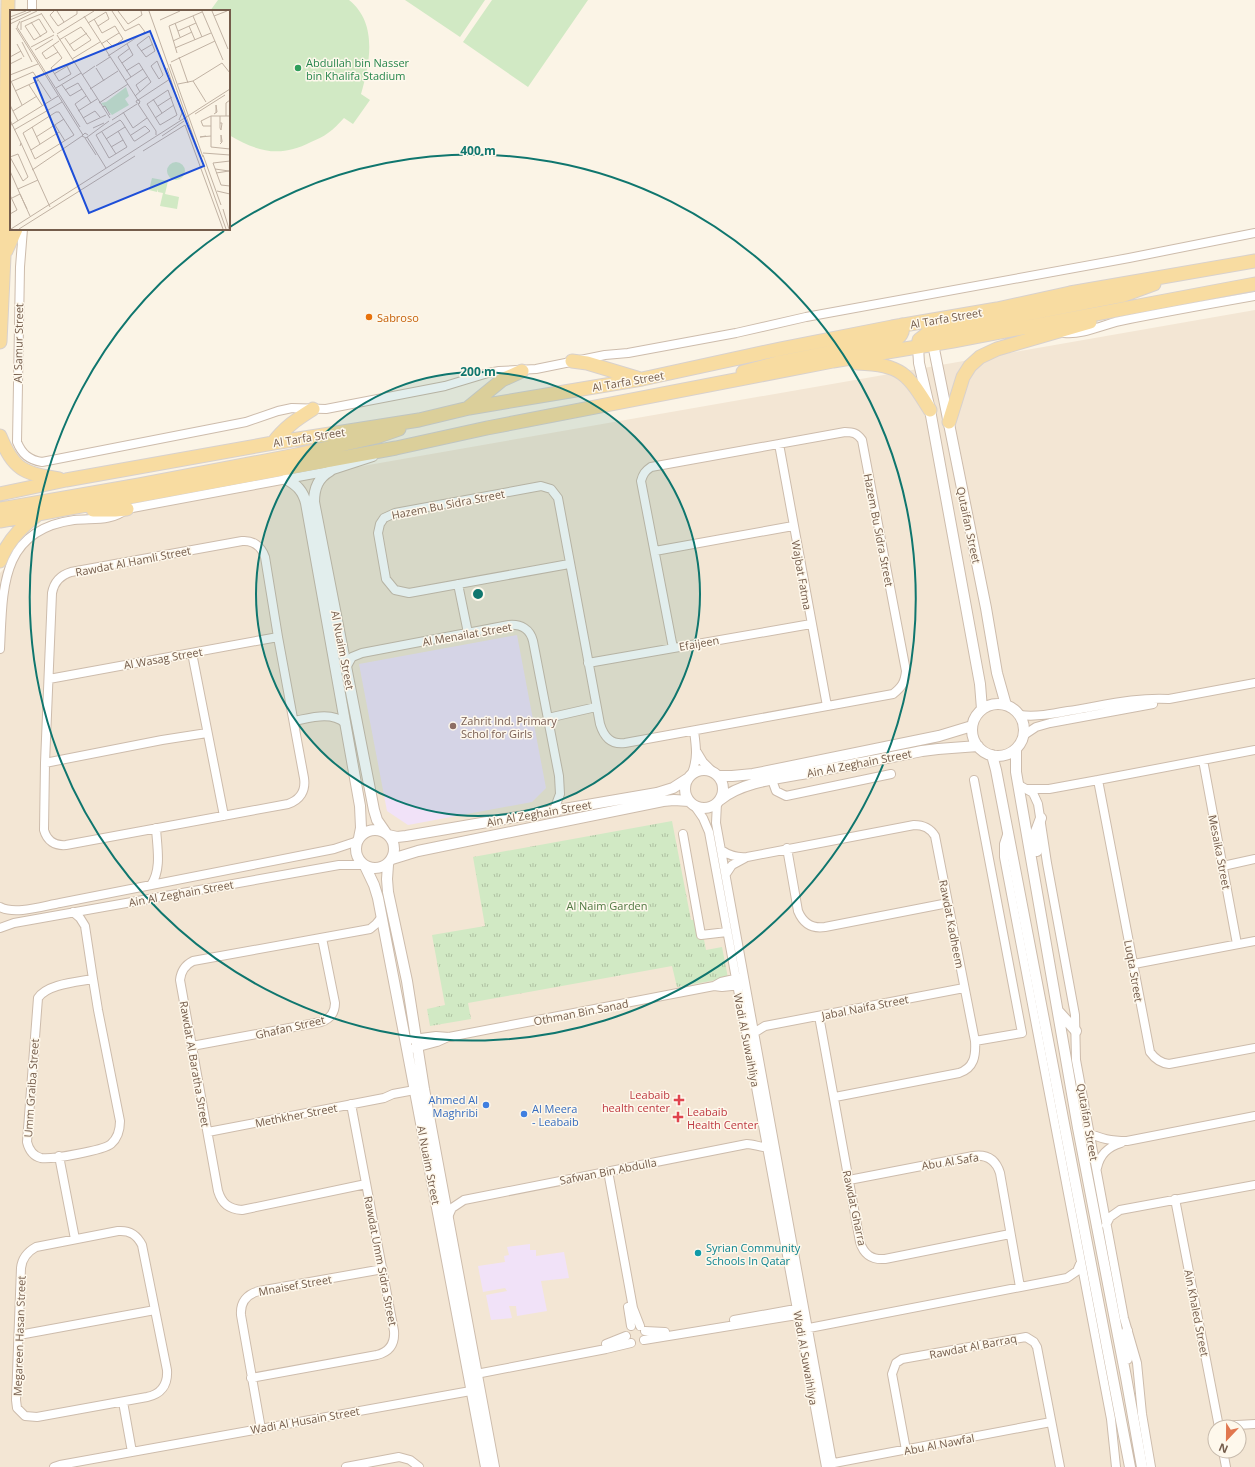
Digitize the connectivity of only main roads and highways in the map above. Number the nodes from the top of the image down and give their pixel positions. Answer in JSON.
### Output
{"nodes":[{"id":1,"x":8,"y":0,"type":"edge"},
{"id":2,"x":15,"y":0,"type":"edge"},
{"id":3,"x":12,"y":10,"type":"edge"},
{"id":4,"x":10,"y":16,"type":"edge"},
{"id":5,"x":16,"y":230,"type":"edge"},
{"id":6,"x":4,"y":256,"type":"junction"},
{"id":7,"x":1255,"y":261,"type":"edge"},
{"id":8,"x":1169,"y":276,"type":"junction"},
{"id":9,"x":1255,"y":284,"type":"edge"},
{"id":10,"x":1124,"y":309,"type":"junction"},
{"id":11,"x":908,"y":324,"type":"junction"},
{"id":12,"x":931,"y":339,"type":"junction"},
{"id":13,"x":0,"y":342,"type":"edge"},
{"id":14,"x":572,"y":361,"type":"road end"},
{"id":15,"x":833,"y":362,"type":"junction"},
{"id":16,"x":522,"y":371,"type":"road end"},
{"id":17,"x":642,"y":379,"type":"junction"},
{"id":18,"x":702,"y":388,"type":"junction"},
{"id":19,"x":468,"y":408,"type":"junction"},
{"id":20,"x":313,"y":409,"type":"road end"},
{"id":21,"x":930,"y":410,"type":"road end"},
{"id":22,"x":419,"y":420,"type":"junction"},
{"id":23,"x":949,"y":422,"type":"road end"},
{"id":24,"x":0,"y":436,"type":"edge"},
{"id":25,"x":273,"y":443,"type":"junction"},
{"id":26,"x":66,"y":480,"type":"junction"},
{"id":27,"x":0,"y":494,"type":"edge"},
{"id":28,"x":73,"y":508,"type":"junction"},
{"id":29,"x":0,"y":509,"type":"edge"},
{"id":30,"x":127,"y":509,"type":"road end"},
{"id":31,"x":40,"y":513,"type":"junction"},
{"id":32,"x":0,"y":521,"type":"edge"},
{"id":33,"x":0,"y":561,"type":"edge"}],
"edges":[{"from":1,"to":4,"type":"main road","name":"Al Samur Street"},
{"from":2,"to":3,"type":"main road"},
{"from":4,"to":6,"type":"main road","name":"Al Samur Street"},
{"from":5,"to":6,"type":"main road"},
{"from":6,"to":13,"type":"main road","name":"Al Samur Street"},
{"from":7,"to":8,"type":"main road","name":"Al Tarfa Street"},
{"from":8,"to":11,"type":"main road","name":"Al Tarfa Street"},
{"from":8,"to":12,"type":"main road"},
{"from":9,"to":10,"type":"main road"},
{"from":10,"to":12,"type":"main road"},
{"from":10,"to":23,"type":"main road"},
{"from":11,"to":12,"type":"main road"},
{"from":11,"to":17,"type":"main road","name":"Al Tarfa Street"},
{"from":11,"to":18,"type":"main road"},
{"from":12,"to":15,"type":"main road","name":"Al Tarfa Street"},
{"from":14,"to":17,"type":"main road"},
{"from":15,"to":18,"type":"main road","name":"Al Tarfa Street"},
{"from":15,"to":21,"type":"main road"},
{"from":16,"to":19,"type":"main road"},
{"from":17,"to":19,"type":"main road","name":"Al Tarfa Street"},
{"from":18,"to":28,"type":"main road","name":"Al Tarfa Street"},
{"from":19,"to":22,"type":"main road","name":"Al Tarfa Street"},
{"from":20,"to":25,"type":"main road"},
{"from":22,"to":25,"type":"main road","name":"Al Tarfa Street"},
{"from":22,"to":29,"type":"main road"},
{"from":24,"to":26,"type":"main road"},
{"from":25,"to":26,"type":"main road","name":"Al Tarfa Street"},
{"from":26,"to":27,"type":"main road","name":"Al Tarfa Street"},
{"from":28,"to":30,"type":"main road"},
{"from":28,"to":31,"type":"main road","name":"Al Tarfa Street"},
{"from":31,"to":32,"type":"main road","name":"Al Tarfa Street"},
{"from":31,"to":33,"type":"main road"}]}
